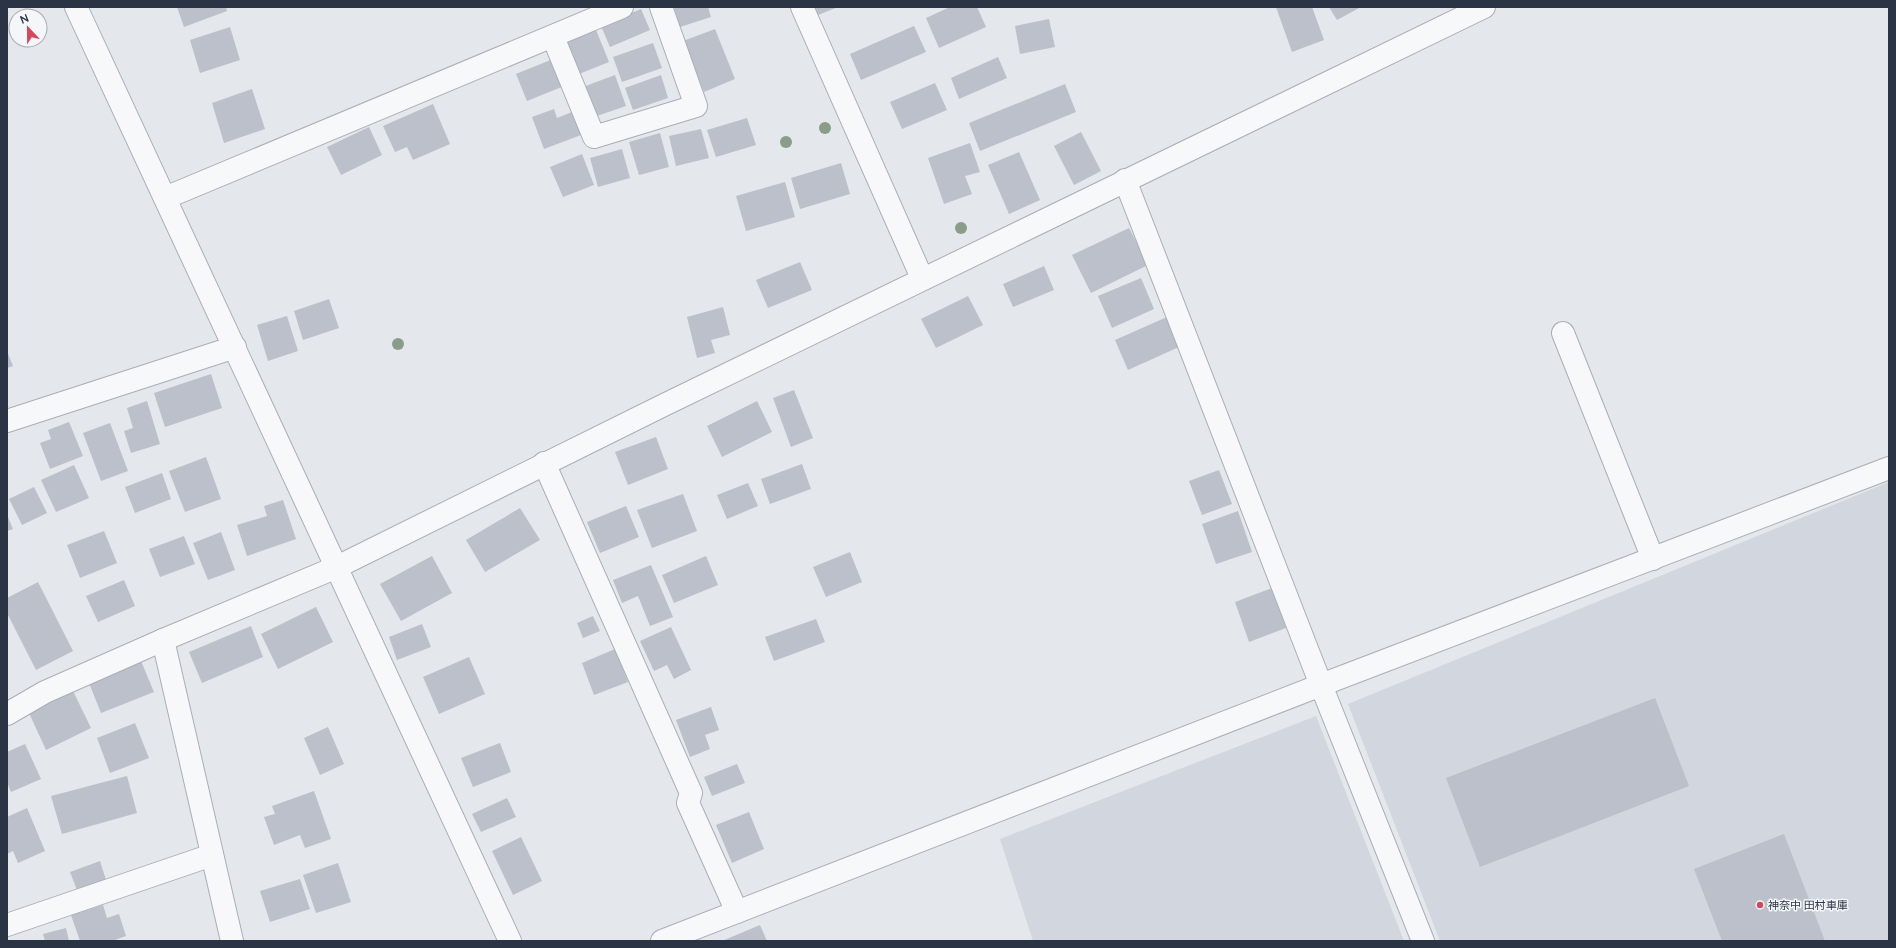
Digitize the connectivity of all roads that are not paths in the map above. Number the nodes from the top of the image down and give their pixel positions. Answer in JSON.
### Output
{"nodes":[{"id":1,"x":76,"y":7,"type":"edge"},
{"id":2,"x":622,"y":7,"type":"edge"},
{"id":3,"x":661,"y":7,"type":"edge"},
{"id":4,"x":802,"y":7,"type":"edge"},
{"id":5,"x":1484,"y":7,"type":"edge"},
{"id":6,"x":552,"y":37,"type":"junction"},
{"id":7,"x":1125,"y":180,"type":"junction"},
{"id":8,"x":165,"y":198,"type":"junction"},
{"id":9,"x":922,"y":278,"type":"junction"},
{"id":10,"x":1563,"y":333,"type":"dead end"},
{"id":11,"x":235,"y":347,"type":"junction"},
{"id":12,"x":7,"y":421,"type":"edge"},
{"id":13,"x":544,"y":463,"type":"junction"},
{"id":14,"x":1889,"y":468,"type":"edge"},
{"id":15,"x":1653,"y":559,"type":"junction"},
{"id":16,"x":337,"y":567,"type":"junction"},
{"id":17,"x":163,"y":640,"type":"junction"},
{"id":18,"x":1321,"y":685,"type":"junction"},
{"id":19,"x":7,"y":714,"type":"edge"},
{"id":20,"x":212,"y":855,"type":"junction"},
{"id":21,"x":737,"y":912,"type":"junction"},
{"id":22,"x":7,"y":925,"type":"edge"},
{"id":23,"x":232,"y":941,"type":"edge"},
{"id":24,"x":510,"y":941,"type":"edge"},
{"id":25,"x":662,"y":941,"type":"edge"},
{"id":26,"x":1423,"y":941,"type":"edge"}],
"edges":[{"from":1,"to":8,"type":"street"},
{"from":2,"to":6,"type":"street"},
{"from":3,"to":6,"type":"street"},
{"from":4,"to":9,"type":"street"},
{"from":5,"to":7,"type":"street"},
{"from":6,"to":8,"type":"street"},
{"from":7,"to":9,"type":"street"},
{"from":7,"to":18,"type":"street"},
{"from":8,"to":11,"type":"street"},
{"from":9,"to":13,"type":"street"},
{"from":10,"to":15,"type":"street"},
{"from":11,"to":12,"type":"street"},
{"from":11,"to":16,"type":"street"},
{"from":13,"to":16,"type":"street"},
{"from":13,"to":21,"type":"street"},
{"from":14,"to":15,"type":"street"},
{"from":15,"to":18,"type":"street"},
{"from":16,"to":17,"type":"street"},
{"from":16,"to":24,"type":"street"},
{"from":17,"to":19,"type":"street"},
{"from":17,"to":20,"type":"street"},
{"from":18,"to":21,"type":"street"},
{"from":18,"to":26,"type":"street"},
{"from":20,"to":22,"type":"street"},
{"from":20,"to":23,"type":"street"},
{"from":21,"to":25,"type":"street"}]}
